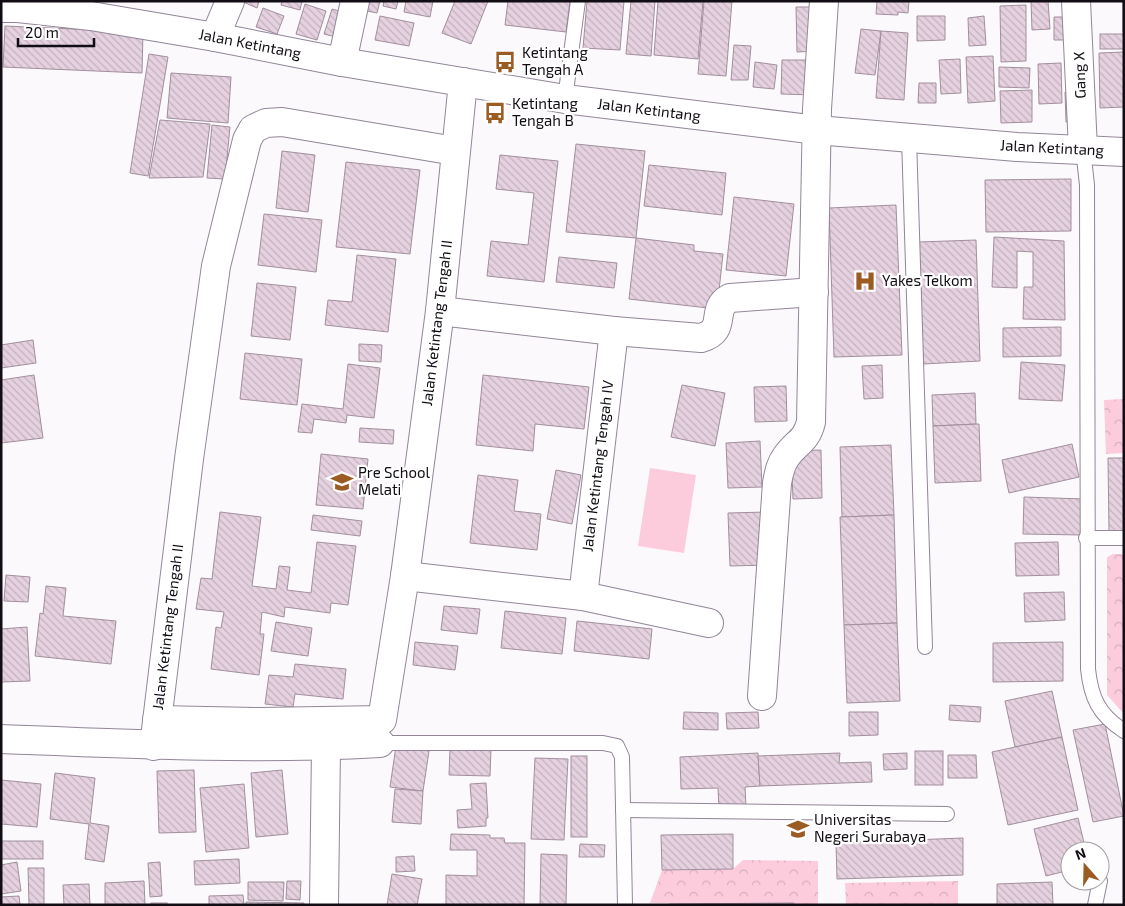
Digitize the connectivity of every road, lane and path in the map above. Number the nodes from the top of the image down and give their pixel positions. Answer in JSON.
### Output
{"nodes":[{"id":1,"x":230,"y":1,"type":"edge"},
{"id":2,"x":355,"y":1,"type":"edge"},
{"id":3,"x":578,"y":1,"type":"edge"},
{"id":4,"x":824,"y":1,"type":"edge"},
{"id":5,"x":1076,"y":1,"type":"edge"},
{"id":6,"x":13,"y":6,"type":"edge"},
{"id":7,"x":215,"y":37,"type":"junction"},
{"id":8,"x":342,"y":62,"type":"junction"},
{"id":9,"x":463,"y":82,"type":"junction"},
{"id":10,"x":565,"y":100,"type":"junction"},
{"id":11,"x":817,"y":130,"type":"junction"},
{"id":12,"x":909,"y":138,"type":"junction"},
{"id":13,"x":1083,"y":150,"type":"junction"},
{"id":14,"x":455,"y":152,"type":"junction"},
{"id":15,"x":1124,"y":152,"type":"edge"},
{"id":16,"x":814,"y":292,"type":"junction"},
{"id":17,"x":440,"y":311,"type":"junction"},
{"id":18,"x":614,"y":331,"type":"junction"},
{"id":19,"x":1086,"y":538,"type":"junction"},
{"id":20,"x":1124,"y":538,"type":"edge"},
{"id":21,"x":405,"y":576,"type":"junction"},
{"id":22,"x":583,"y":596,"type":"junction"},
{"id":23,"x":709,"y":623,"type":"dead end"},
{"id":24,"x":925,"y":647,"type":"dead end"},
{"id":25,"x":762,"y":696,"type":"dead end"},
{"id":26,"x":1124,"y":731,"type":"edge"},
{"id":27,"x":155,"y":733,"type":"junction"},
{"id":28,"x":1,"y":738,"type":"edge"},
{"id":29,"x":380,"y":743,"type":"joint"},
{"id":30,"x":326,"y":746,"type":"junction"},
{"id":31,"x":623,"y":810,"type":"junction"},
{"id":32,"x":947,"y":814,"type":"dead end"},
{"id":33,"x":1097,"y":891,"type":"edge"},
{"id":34,"x":324,"y":905,"type":"edge"},
{"id":35,"x":625,"y":905,"type":"edge"},
{"id":36,"x":1094,"y":905,"type":"edge"}],
"edges":[{"from":1,"to":7,"type":"street"},
{"from":2,"to":8,"type":"street"},
{"from":3,"to":10,"type":"lane"},
{"from":4,"to":11,"type":"street"},
{"from":5,"to":13,"type":"street","name":"Gang X"},
{"from":6,"to":7,"type":"street","name":"Jalan Ketintang"},
{"from":7,"to":8,"type":"street","name":"Jalan Ketintang"},
{"from":8,"to":9,"type":"street","name":"Jalan Ketintang"},
{"from":9,"to":10,"type":"street","name":"Jalan Ketintang"},
{"from":9,"to":14,"type":"street","name":"Jalan Ketintang Tengah II"},
{"from":10,"to":11,"type":"street","name":"Jalan Ketintang"},
{"from":11,"to":12,"type":"street","name":"Jalan Ketintang"},
{"from":11,"to":16,"type":"street"},
{"from":12,"to":13,"type":"street","name":"Jalan Ketintang"},
{"from":12,"to":24,"type":"lane"},
{"from":13,"to":15,"type":"street","name":"Jalan Ketintang"},
{"from":13,"to":19,"type":"lane"},
{"from":14,"to":17,"type":"street","name":"Jalan Ketintang Tengah II"},
{"from":14,"to":27,"type":"street","name":"Jalan Ketintang Tengah II"},
{"from":16,"to":18,"type":"street"},
{"from":16,"to":25,"type":"street"},
{"from":17,"to":18,"type":"street"},
{"from":17,"to":21,"type":"street","name":"Jalan Ketintang Tengah II"},
{"from":18,"to":22,"type":"street","name":"Jalan Ketintang Tengah IV"},
{"from":19,"to":20,"type":"lane"},
{"from":19,"to":26,"type":"lane"},
{"from":21,"to":22,"type":"street"},
{"from":21,"to":27,"type":"street","name":"Jalan Ketintang Tengah II"},
{"from":22,"to":23,"type":"street"},
{"from":27,"to":28,"type":"street"},
{"from":27,"to":30,"type":"street"},
{"from":29,"to":30,"type":"street"},
{"from":29,"to":31,"type":"lane"},
{"from":30,"to":34,"type":"street"},
{"from":31,"to":32,"type":"lane"},
{"from":31,"to":35,"type":"lane"},
{"from":33,"to":36,"type":"lane"}]}
